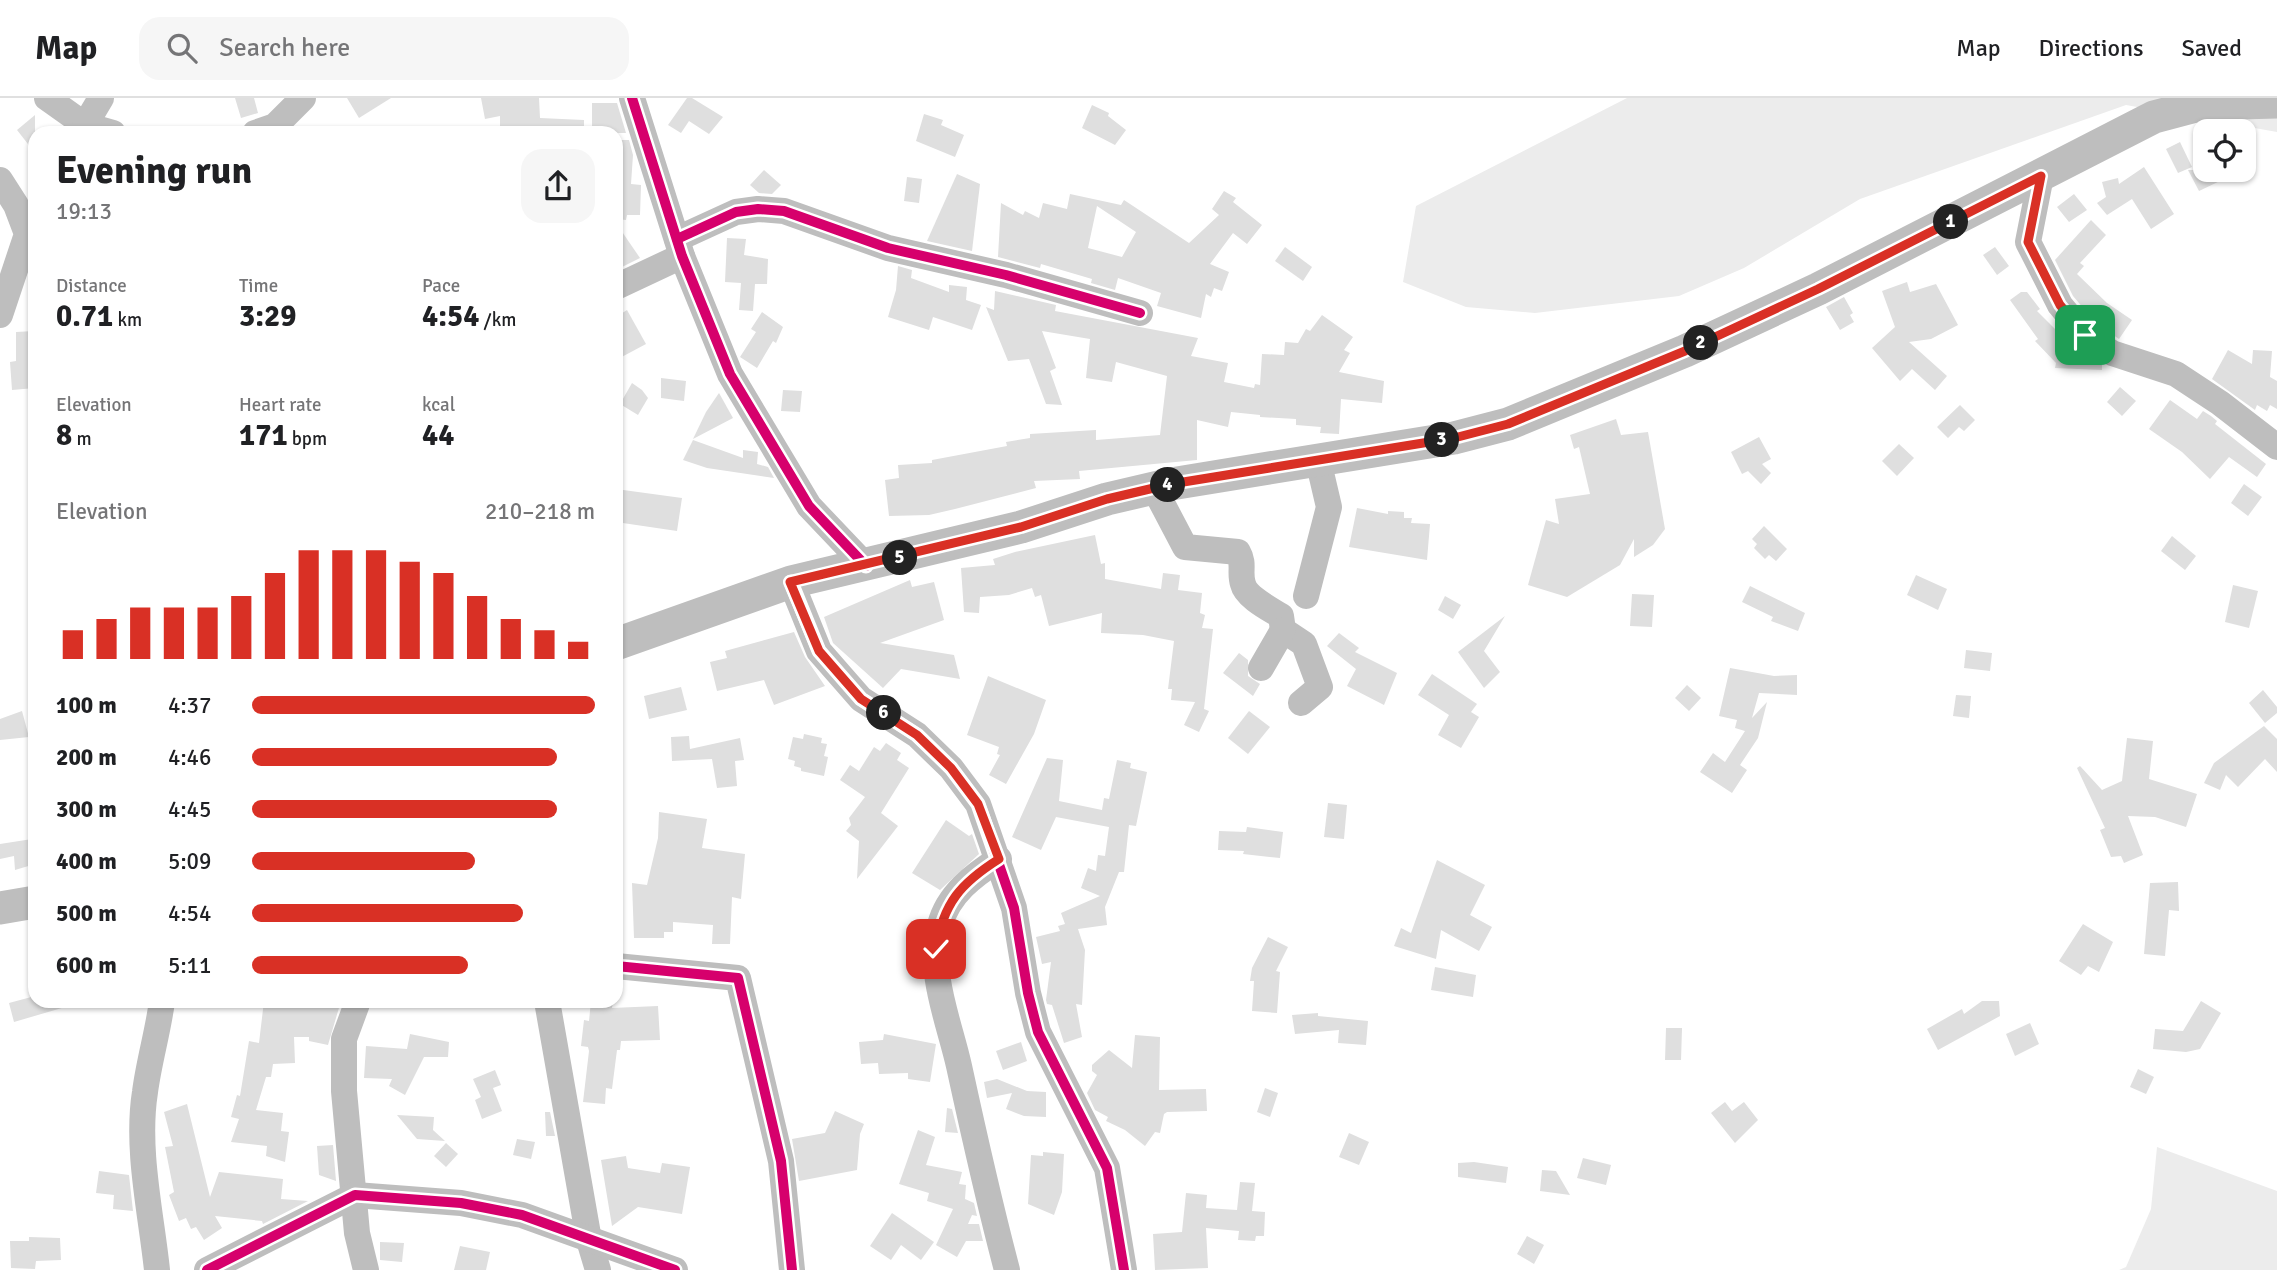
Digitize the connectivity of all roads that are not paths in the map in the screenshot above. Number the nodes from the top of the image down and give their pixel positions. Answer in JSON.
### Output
{"nodes":[{"id":1,"x":47,"y":98,"type":"edge"},
{"id":2,"x":102,"y":98,"type":"edge"},
{"id":3,"x":303,"y":98,"type":"edge"},
{"id":4,"x":632,"y":98,"type":"edge"},
{"id":5,"x":2277,"y":102,"type":"edge"},
{"id":6,"x":85,"y":125,"type":"junction"},
{"id":7,"x":88,"y":126,"type":"edge"},
{"id":8,"x":272,"y":126,"type":"edge"},
{"id":9,"x":2041,"y":176,"type":"junction"},
{"id":10,"x":0,"y":180,"type":"edge"},
{"id":11,"x":680,"y":247,"type":"junction"},
{"id":12,"x":623,"y":283,"type":"edge"},
{"id":13,"x":1140,"y":313,"type":"dead end"},
{"id":14,"x":0,"y":315,"type":"edge"},
{"id":15,"x":2277,"y":447,"type":"edge"},
{"id":16,"x":1318,"y":460,"type":"junction"},
{"id":17,"x":1154,"y":488,"type":"junction"},
{"id":18,"x":866,"y":566,"type":"junction"},
{"id":19,"x":790,"y":582,"type":"junction"},
{"id":20,"x":1306,"y":596,"type":"dead end"},
{"id":21,"x":1283,"y":630,"type":"junction"},
{"id":22,"x":623,"y":642,"type":"edge"},
{"id":23,"x":1261,"y":668,"type":"dead end"},
{"id":24,"x":1301,"y":704,"type":"dead end"},
{"id":25,"x":999,"y":859,"type":"junction"},
{"id":26,"x":28,"y":903,"type":"edge"},
{"id":27,"x":0,"y":908,"type":"edge"},
{"id":28,"x":623,"y":967,"type":"edge"},
{"id":29,"x":161,"y":1008,"type":"edge"},
{"id":30,"x":355,"y":1008,"type":"edge"},
{"id":31,"x":548,"y":1008,"type":"edge"},
{"id":32,"x":355,"y":1195,"type":"junction"},
{"id":33,"x":589,"y":1240,"type":"junction"},
{"id":34,"x":157,"y":1270,"type":"edge"},
{"id":35,"x":206,"y":1270,"type":"edge"},
{"id":36,"x":366,"y":1270,"type":"edge"},
{"id":37,"x":598,"y":1270,"type":"edge"},
{"id":38,"x":676,"y":1270,"type":"edge"},
{"id":39,"x":792,"y":1270,"type":"edge"},
{"id":40,"x":1007,"y":1270,"type":"edge"},
{"id":41,"x":1125,"y":1270,"type":"edge"}],
"edges":[{"from":1,"to":6,"type":"street"},
{"from":2,"to":6,"type":"street"},
{"from":3,"to":8,"type":"street"},
{"from":4,"to":11,"type":"street"},
{"from":5,"to":9,"type":"main road"},
{"from":6,"to":7,"type":"street"},
{"from":9,"to":15,"type":"street"},
{"from":9,"to":16,"type":"main road"},
{"from":10,"to":14,"type":"street"},
{"from":11,"to":12,"type":"street"},
{"from":11,"to":13,"type":"street"},
{"from":11,"to":18,"type":"street"},
{"from":16,"to":17,"type":"main road"},
{"from":16,"to":20,"type":"street"},
{"from":17,"to":18,"type":"main road"},
{"from":17,"to":21,"type":"street"},
{"from":18,"to":19,"type":"main road"},
{"from":19,"to":22,"type":"main road"},
{"from":19,"to":25,"type":"street"},
{"from":21,"to":23,"type":"street"},
{"from":21,"to":24,"type":"street"},
{"from":25,"to":40,"type":"street"},
{"from":25,"to":41,"type":"street"},
{"from":26,"to":27,"type":"main road"},
{"from":28,"to":39,"type":"street"},
{"from":29,"to":34,"type":"street"},
{"from":30,"to":32,"type":"street"},
{"from":31,"to":33,"type":"street"},
{"from":32,"to":33,"type":"street"},
{"from":32,"to":35,"type":"street"},
{"from":32,"to":36,"type":"street"},
{"from":33,"to":37,"type":"street"},
{"from":33,"to":38,"type":"street"}]}
